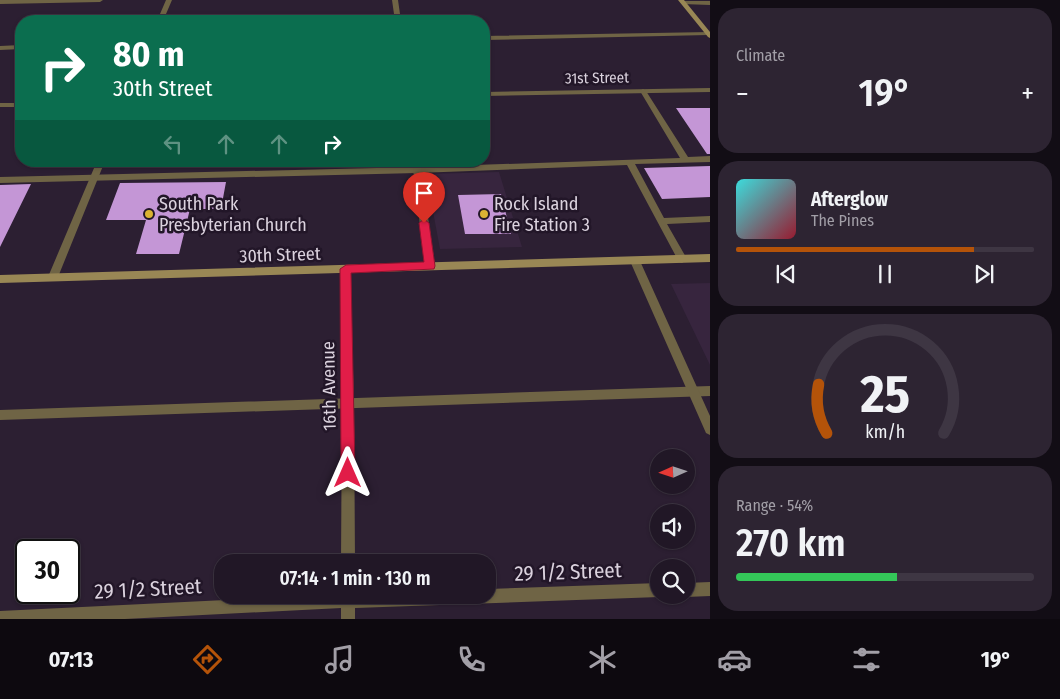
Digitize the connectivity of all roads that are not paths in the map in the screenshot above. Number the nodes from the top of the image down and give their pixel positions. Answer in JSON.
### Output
{"nodes":[{"id":1,"x":100,"y":0,"type":"edge"},
{"id":2,"x":169,"y":0,"type":"edge"},
{"id":3,"x":395,"y":0,"type":"edge"},
{"id":4,"x":0,"y":2,"type":"edge"},
{"id":5,"x":682,"y":2,"type":"edge"},
{"id":6,"x":710,"y":3,"type":"edge"},
{"id":7,"x":163,"y":15,"type":"edge"},
{"id":8,"x":397,"y":15,"type":"edge"},
{"id":9,"x":709,"y":35,"type":"edge"},
{"id":10,"x":490,"y":38,"type":"edge"},
{"id":11,"x":15,"y":47,"type":"edge"},
{"id":12,"x":0,"y":48,"type":"edge"},
{"id":13,"x":710,"y":90,"type":"edge"},
{"id":14,"x":643,"y":91,"type":"junction"},
{"id":15,"x":490,"y":94,"type":"edge"},
{"id":16,"x":0,"y":105,"type":"edge"},
{"id":17,"x":15,"y":105,"type":"edge"},
{"id":18,"x":710,"y":159,"type":"edge"},
{"id":19,"x":685,"y":160,"type":"junction"},
{"id":20,"x":630,"y":163,"type":"junction"},
{"id":21,"x":490,"y":165,"type":"edge"},
{"id":22,"x":98,"y":167,"type":"edge"},
{"id":23,"x":388,"y":167,"type":"edge"},
{"id":24,"x":417,"y":167,"type":"edge"},
{"id":25,"x":94,"y":177,"type":"junction"},
{"id":26,"x":0,"y":180,"type":"edge"},
{"id":27,"x":710,"y":220,"type":"edge"},
{"id":28,"x":661,"y":221,"type":"junction"},
{"id":29,"x":710,"y":258,"type":"edge"},
{"id":30,"x":682,"y":259,"type":"junction"},
{"id":31,"x":635,"y":261,"type":"junction"},
{"id":32,"x":430,"y":266,"type":"junction"},
{"id":33,"x":346,"y":269,"type":"junction"},
{"id":34,"x":53,"y":277,"type":"junction"},
{"id":35,"x":0,"y":279,"type":"edge"},
{"id":36,"x":710,"y":391,"type":"edge"},
{"id":37,"x":693,"y":392,"type":"junction"},
{"id":38,"x":348,"y":402,"type":"junction"},
{"id":39,"x":0,"y":415,"type":"edge"},
{"id":40,"x":710,"y":429,"type":"edge"},
{"id":41,"x":348,"y":554,"type":"edge"},
{"id":42,"x":710,"y":589,"type":"edge"},
{"id":43,"x":650,"y":590,"type":"edge"},
{"id":44,"x":695,"y":590,"type":"edge"},
{"id":45,"x":496,"y":594,"type":"edge"},
{"id":46,"x":244,"y":604,"type":"edge"},
{"id":47,"x":348,"y":604,"type":"edge"},
{"id":48,"x":0,"y":618,"type":"edge"},
{"id":49,"x":348,"y":619,"type":"edge"}],
"edges":[{"from":1,"to":4,"type":"street"},
{"from":2,"to":7,"type":"street"},
{"from":3,"to":8,"type":"street"},
{"from":5,"to":6,"type":"street"},
{"from":5,"to":9,"type":"street"},
{"from":9,"to":10,"type":"street"},
{"from":11,"to":12,"type":"street"},
{"from":13,"to":14,"type":"street","name":"31st Street"},
{"from":14,"to":15,"type":"street","name":"31st Street"},
{"from":14,"to":19,"type":"street"},
{"from":16,"to":17,"type":"street"},
{"from":18,"to":19,"type":"street"},
{"from":19,"to":20,"type":"street"},
{"from":20,"to":21,"type":"street"},
{"from":20,"to":28,"type":"street"},
{"from":22,"to":25,"type":"street"},
{"from":23,"to":25,"type":"street"},
{"from":24,"to":32,"type":"street"},
{"from":25,"to":26,"type":"street"},
{"from":25,"to":34,"type":"street"},
{"from":27,"to":28,"type":"street"},
{"from":28,"to":30,"type":"street"},
{"from":29,"to":30,"type":"street","name":"30th Street"},
{"from":30,"to":31,"type":"street","name":"30th Street"},
{"from":31,"to":32,"type":"street","name":"30th Street"},
{"from":31,"to":37,"type":"street"},
{"from":32,"to":33,"type":"street","name":"30th Street"},
{"from":33,"to":34,"type":"street","name":"30th Street"},
{"from":33,"to":38,"type":"street","name":"16th Avenue"},
{"from":34,"to":35,"type":"street","name":"30th Street"},
{"from":36,"to":37,"type":"street"},
{"from":37,"to":38,"type":"street"},
{"from":37,"to":40,"type":"street"},
{"from":38,"to":39,"type":"street"},
{"from":38,"to":41,"type":"street","name":"16th Avenue"},
{"from":42,"to":44,"type":"street"},
{"from":43,"to":45,"type":"street","name":"29 1/2 Street"},
{"from":46,"to":48,"type":"street","name":"29 1/2 Street"},
{"from":47,"to":49,"type":"street"}]}
